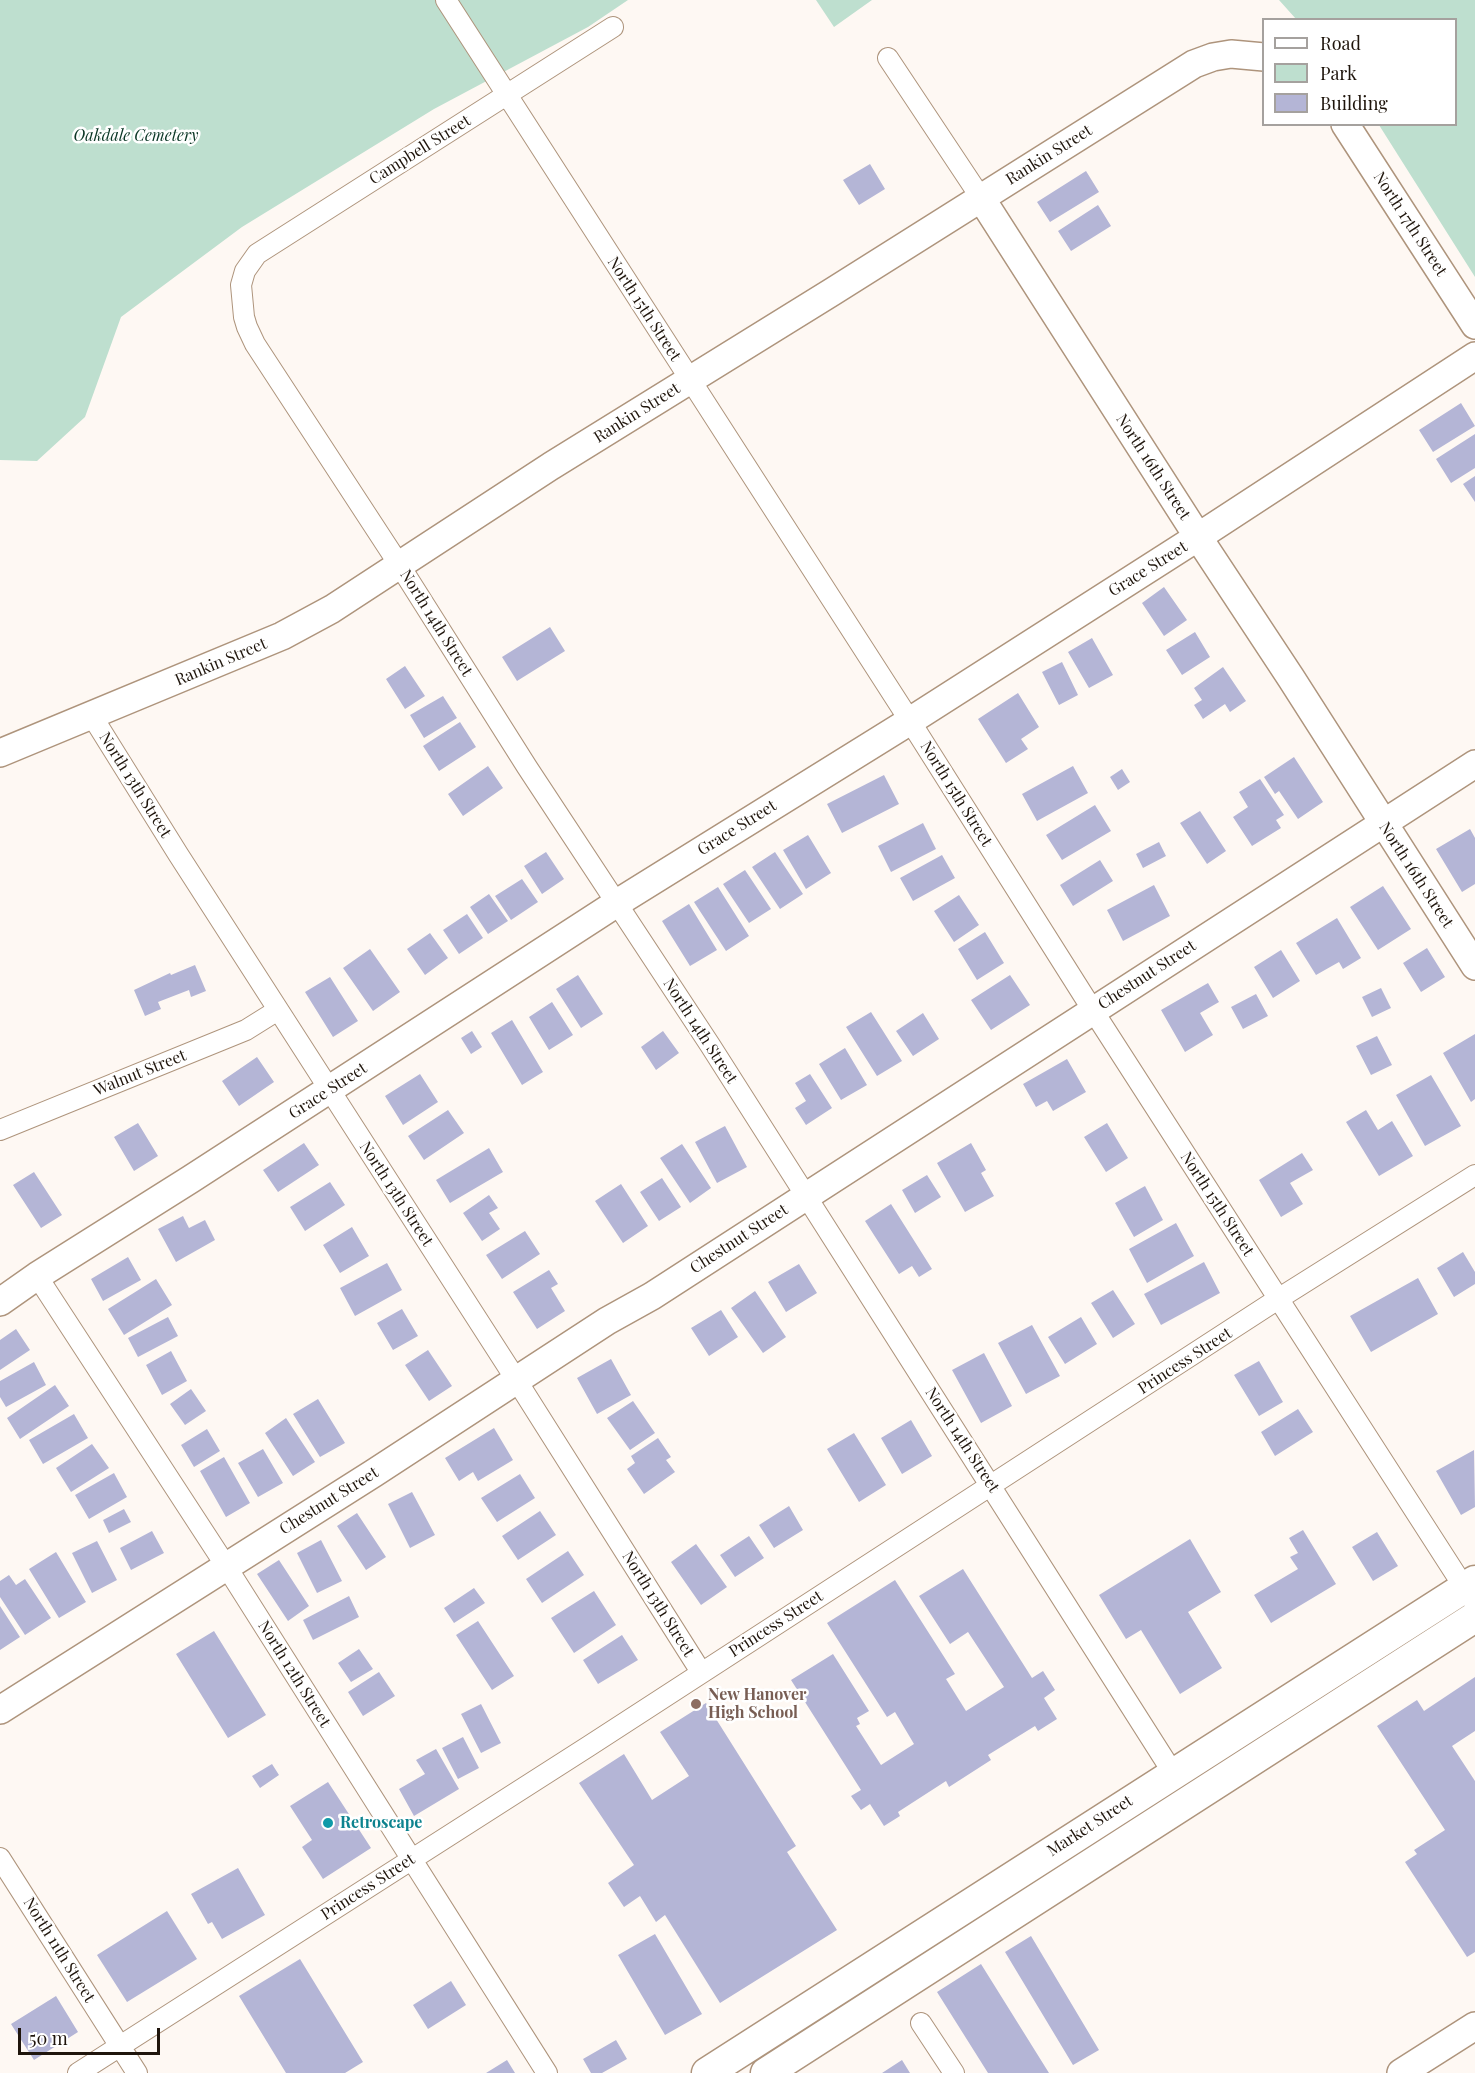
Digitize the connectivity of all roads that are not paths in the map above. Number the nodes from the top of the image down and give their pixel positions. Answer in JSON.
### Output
{"nodes":[{"id":1,"x":446,"y":0,"type":"edge"},
{"id":2,"x":613,"y":27,"type":"dead end"},
{"id":3,"x":1262,"y":56,"type":"edge"},
{"id":4,"x":888,"y":58,"type":"dead end"},
{"id":5,"x":506,"y":95,"type":"junction"},
{"id":6,"x":1346,"y":126,"type":"edge"},
{"id":7,"x":981,"y":198,"type":"junction"},
{"id":8,"x":241,"y":285,"type":"joint"},
{"id":9,"x":1475,"y":325,"type":"edge"},
{"id":10,"x":1475,"y":356,"type":"edge"},
{"id":11,"x":690,"y":380,"type":"junction"},
{"id":12,"x":1198,"y":537,"type":"junction"},
{"id":13,"x":400,"y":566,"type":"junction"},
{"id":14,"x":92,"y":716,"type":"junction"},
{"id":15,"x":910,"y":720,"type":"junction"},
{"id":16,"x":0,"y":753,"type":"edge"},
{"id":17,"x":1475,"y":764,"type":"edge"},
{"id":18,"x":1382,"y":822,"type":"junction"},
{"id":19,"x":617,"y":903,"type":"junction"},
{"id":20,"x":1475,"y":966,"type":"edge"},
{"id":21,"x":278,"y":1010,"type":"junction"},
{"id":22,"x":1092,"y":1010,"type":"junction"},
{"id":23,"x":329,"y":1089,"type":"junction"},
{"id":24,"x":0,"y":1130,"type":"edge"},
{"id":25,"x":1475,"y":1175,"type":"edge"},
{"id":26,"x":806,"y":1196,"type":"junction"},
{"id":27,"x":37,"y":1276,"type":"junction"},
{"id":28,"x":1278,"y":1299,"type":"junction"},
{"id":29,"x":0,"y":1302,"type":"edge"},
{"id":30,"x":517,"y":1381,"type":"junction"},
{"id":31,"x":991,"y":1485,"type":"junction"},
{"id":32,"x":226,"y":1566,"type":"junction"},
{"id":33,"x":1472,"y":1592,"type":"edge"},
{"id":34,"x":1475,"y":1617,"type":"edge"},
{"id":35,"x":701,"y":1672,"type":"junction"},
{"id":36,"x":0,"y":1710,"type":"edge"},
{"id":37,"x":1173,"y":1773,"type":"junction"},
{"id":38,"x":0,"y":1857,"type":"edge"},
{"id":39,"x":411,"y":1859,"type":"junction"},
{"id":40,"x":921,"y":2023,"type":"dead end"},
{"id":41,"x":1475,"y":2026,"type":"edge"},
{"id":42,"x":120,"y":2046,"type":"junction"},
{"id":43,"x":78,"y":2073,"type":"edge"},
{"id":44,"x":137,"y":2073,"type":"edge"},
{"id":45,"x":547,"y":2073,"type":"edge"},
{"id":46,"x":707,"y":2073,"type":"edge"},
{"id":47,"x":766,"y":2073,"type":"edge"},
{"id":48,"x":954,"y":2073,"type":"edge"},
{"id":49,"x":1401,"y":2073,"type":"edge"}],
"edges":[{"from":1,"to":5,"type":"street","name":"North 15th Street"},
{"from":2,"to":5,"type":"street","name":"Campbell Street"},
{"from":3,"to":7,"type":"street","name":"Rankin Street"},
{"from":4,"to":7,"type":"street","name":"North 16th Street"},
{"from":5,"to":8,"type":"street","name":"Campbell Street"},
{"from":5,"to":11,"type":"street","name":"North 15th Street"},
{"from":6,"to":9,"type":"street","name":"North 17th Street"},
{"from":7,"to":11,"type":"street","name":"Rankin Street"},
{"from":7,"to":12,"type":"street","name":"North 16th Street"},
{"from":8,"to":13,"type":"street","name":"North 14th Street"},
{"from":10,"to":12,"type":"street","name":"Grace Street"},
{"from":11,"to":13,"type":"street","name":"Rankin Street"},
{"from":11,"to":15,"type":"street","name":"North 15th Street"},
{"from":12,"to":15,"type":"street","name":"Grace Street"},
{"from":12,"to":18,"type":"street","name":"North 16th Street"},
{"from":13,"to":14,"type":"street","name":"Rankin Street"},
{"from":13,"to":19,"type":"street","name":"North 14th Street"},
{"from":14,"to":16,"type":"street","name":"Rankin Street"},
{"from":14,"to":21,"type":"street","name":"North 13th Street"},
{"from":15,"to":19,"type":"street","name":"Grace Street"},
{"from":15,"to":22,"type":"street","name":"North 15th Street"},
{"from":17,"to":18,"type":"street","name":"Chestnut Street"},
{"from":18,"to":20,"type":"street","name":"North 16th Street"},
{"from":18,"to":22,"type":"street","name":"Chestnut Street"},
{"from":19,"to":23,"type":"street","name":"Grace Street"},
{"from":19,"to":26,"type":"street","name":"North 14th Street"},
{"from":21,"to":23,"type":"street","name":"North 13th Street"},
{"from":21,"to":24,"type":"street","name":"Walnut Street"},
{"from":22,"to":26,"type":"street","name":"Chestnut Street"},
{"from":22,"to":28,"type":"street","name":"North 15th Street"},
{"from":23,"to":27,"type":"street","name":"Grace Street"},
{"from":23,"to":30,"type":"street","name":"North 13th Street"},
{"from":25,"to":28,"type":"street","name":"Princess Street"},
{"from":26,"to":30,"type":"street","name":"Chestnut Street"},
{"from":26,"to":31,"type":"street","name":"North 14th Street"},
{"from":27,"to":29,"type":"street","name":"Grace Street"},
{"from":27,"to":32,"type":"street","name":"North 12th Street"},
{"from":28,"to":31,"type":"street","name":"Princess Street"},
{"from":28,"to":33,"type":"street","name":"North 15th Street"},
{"from":30,"to":32,"type":"street","name":"Chestnut Street"},
{"from":30,"to":35,"type":"street","name":"North 13th Street"},
{"from":31,"to":35,"type":"street","name":"Princess Street"},
{"from":31,"to":37,"type":"street","name":"North 14th Street"},
{"from":32,"to":36,"type":"street","name":"Chestnut Street"},
{"from":32,"to":39,"type":"street","name":"North 12th Street"},
{"from":33,"to":37,"type":"main road","name":"Market Street"},
{"from":34,"to":47,"type":"main road","name":"Market Street"},
{"from":35,"to":39,"type":"street","name":"Princess Street"},
{"from":37,"to":46,"type":"main road","name":"Market Street"},
{"from":38,"to":42,"type":"street","name":"North 11th Street"},
{"from":39,"to":42,"type":"street","name":"Princess Street"},
{"from":39,"to":45,"type":"street","name":"North 12th Street"},
{"from":40,"to":48,"type":"street"},
{"from":41,"to":49,"type":"street"},
{"from":42,"to":43,"type":"street","name":"Princess Street"},
{"from":42,"to":44,"type":"street","name":"North 11th Street"}]}
